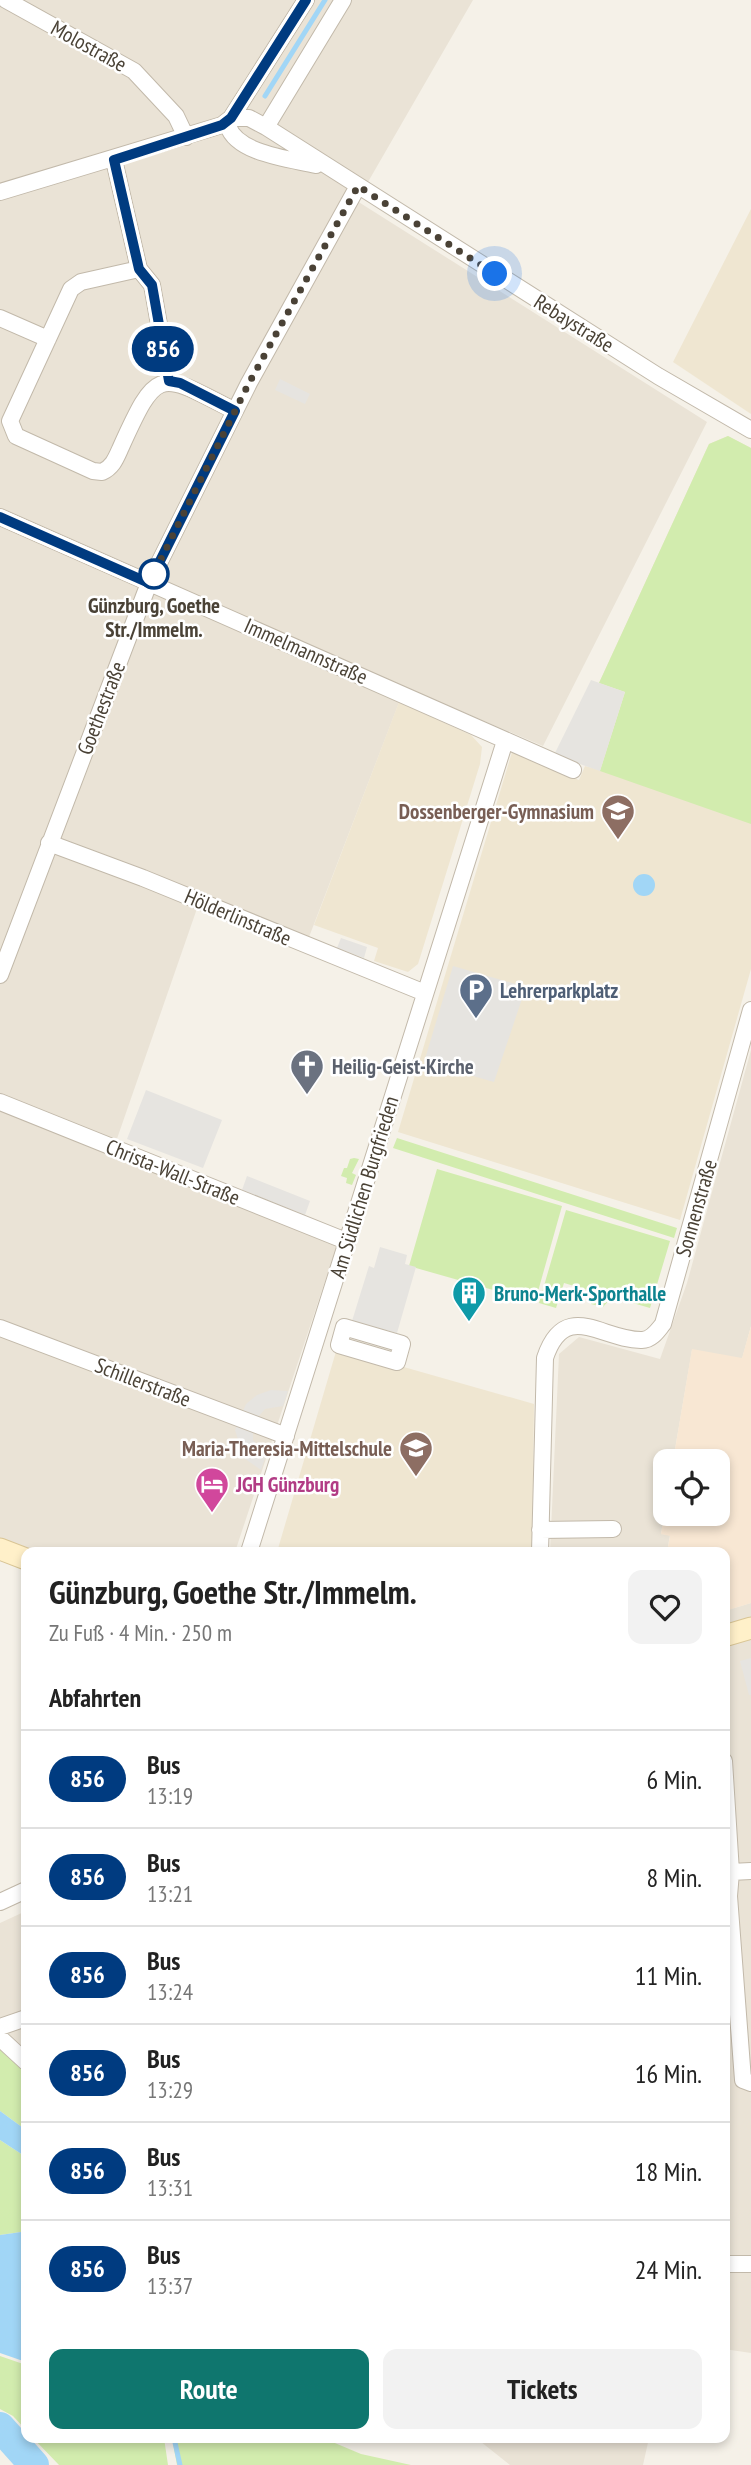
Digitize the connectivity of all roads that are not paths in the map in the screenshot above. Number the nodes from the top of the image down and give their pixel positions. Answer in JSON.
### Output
{"nodes":[{"id":1,"x":6,"y":0,"type":"edge"},
{"id":2,"x":306,"y":0,"type":"edge"},
{"id":3,"x":343,"y":0,"type":"edge"},
{"id":4,"x":231,"y":118,"type":"junction"},
{"id":5,"x":266,"y":127,"type":"junction"},
{"id":6,"x":186,"y":137,"type":"junction"},
{"id":7,"x":114,"y":160,"type":"junction"},
{"id":8,"x":328,"y":167,"type":"junction"},
{"id":9,"x":358,"y":186,"type":"junction"},
{"id":10,"x":0,"y":192,"type":"edge"},
{"id":11,"x":139,"y":269,"type":"junction"},
{"id":12,"x":0,"y":318,"type":"edge"},
{"id":13,"x":48,"y":339,"type":"junction"},
{"id":14,"x":169,"y":381,"type":"junction"},
{"id":15,"x":235,"y":411,"type":"junction"},
{"id":16,"x":751,"y":430,"type":"edge"},
{"id":17,"x":0,"y":517,"type":"edge"},
{"id":18,"x":149,"y":583,"type":"junction"},
{"id":19,"x":505,"y":741,"type":"junction"},
{"id":20,"x":573,"y":770,"type":"dead end"},
{"id":21,"x":49,"y":843,"type":"junction"},
{"id":22,"x":0,"y":975,"type":"edge"},
{"id":23,"x":425,"y":993,"type":"junction"},
{"id":24,"x":751,"y":1010,"type":"edge"},
{"id":25,"x":0,"y":1102,"type":"edge"},
{"id":26,"x":346,"y":1241,"type":"junction"},
{"id":27,"x":0,"y":1328,"type":"edge"},
{"id":28,"x":286,"y":1436,"type":"junction"},
{"id":29,"x":613,"y":1529,"type":"dead end"},
{"id":30,"x":540,"y":1530,"type":"junction"},
{"id":31,"x":251,"y":1547,"type":"edge"},
{"id":32,"x":540,"y":1547,"type":"edge"},
{"id":33,"x":0,"y":1549,"type":"edge"},
{"id":34,"x":21,"y":1557,"type":"edge"},
{"id":35,"x":751,"y":1628,"type":"edge"},
{"id":36,"x":730,"y":1634,"type":"edge"},
{"id":37,"x":730,"y":1856,"type":"edge"},
{"id":38,"x":751,"y":1871,"type":"edge"},
{"id":39,"x":731,"y":1872,"type":"junction"},
{"id":40,"x":730,"y":1884,"type":"edge"},
{"id":41,"x":21,"y":1893,"type":"edge"},
{"id":42,"x":0,"y":1902,"type":"edge"},
{"id":43,"x":730,"y":1906,"type":"edge"},
{"id":44,"x":21,"y":2020,"type":"edge"},
{"id":45,"x":0,"y":2027,"type":"edge"},
{"id":46,"x":0,"y":2038,"type":"edge"},
{"id":47,"x":21,"y":2057,"type":"edge"},
{"id":48,"x":747,"y":2081,"type":"edge"},
{"id":49,"x":730,"y":2264,"type":"edge"},
{"id":50,"x":751,"y":2264,"type":"edge"}],
"edges":[{"from":1,"to":6,"type":"street","name":"Molostraße"},
{"from":2,"to":4,"type":"street"},
{"from":3,"to":5,"type":"street"},
{"from":4,"to":5,"type":"street","name":"Rebaystraße"},
{"from":4,"to":6,"type":"street"},
{"from":4,"to":8,"type":"street","name":"Rebaystraße"},
{"from":5,"to":8,"type":"street","name":"Rebaystraße"},
{"from":6,"to":7,"type":"street"},
{"from":7,"to":10,"type":"street"},
{"from":7,"to":11,"type":"street"},
{"from":8,"to":9,"type":"street","name":"Rebaystraße"},
{"from":9,"to":15,"type":"street","name":"Goethestraße"},
{"from":9,"to":16,"type":"street","name":"Rebaystraße"},
{"from":11,"to":13,"type":"street"},
{"from":11,"to":14,"type":"street"},
{"from":12,"to":13,"type":"street"},
{"from":13,"to":14,"type":"street"},
{"from":14,"to":15,"type":"street"},
{"from":15,"to":18,"type":"street","name":"Goethestraße"},
{"from":17,"to":18,"type":"street","name":"Immelmannstraße"},
{"from":18,"to":19,"type":"street","name":"Immelmannstraße"},
{"from":18,"to":21,"type":"street","name":"Goethestraße"},
{"from":19,"to":20,"type":"street","name":"Immelmannstraße"},
{"from":19,"to":23,"type":"street","name":"Am Südlichen Burgfrieden"},
{"from":21,"to":22,"type":"street","name":"Goethestraße"},
{"from":21,"to":23,"type":"street","name":"Hölderlinstraße"},
{"from":23,"to":26,"type":"street","name":"Am Südlichen Burgfrieden"},
{"from":24,"to":30,"type":"street","name":"Sonnenstraße"},
{"from":25,"to":26,"type":"street","name":"Christa-Wall-Straße"},
{"from":26,"to":28,"type":"street","name":"Am Südlichen Burgfrieden"},
{"from":27,"to":28,"type":"street","name":"Schillerstraße"},
{"from":28,"to":31,"type":"street","name":"Am Südlichen Burgfrieden"},
{"from":29,"to":30,"type":"street"},
{"from":30,"to":32,"type":"street","name":"Sonnenstraße"},
{"from":33,"to":34,"type":"street"},
{"from":35,"to":36,"type":"street"},
{"from":37,"to":39,"type":"street"},
{"from":38,"to":39,"type":"street"},
{"from":39,"to":40,"type":"street"},
{"from":41,"to":42,"type":"street"},
{"from":43,"to":48,"type":"street"},
{"from":44,"to":45,"type":"street"},
{"from":46,"to":47,"type":"street"},
{"from":49,"to":50,"type":"street"}]}
